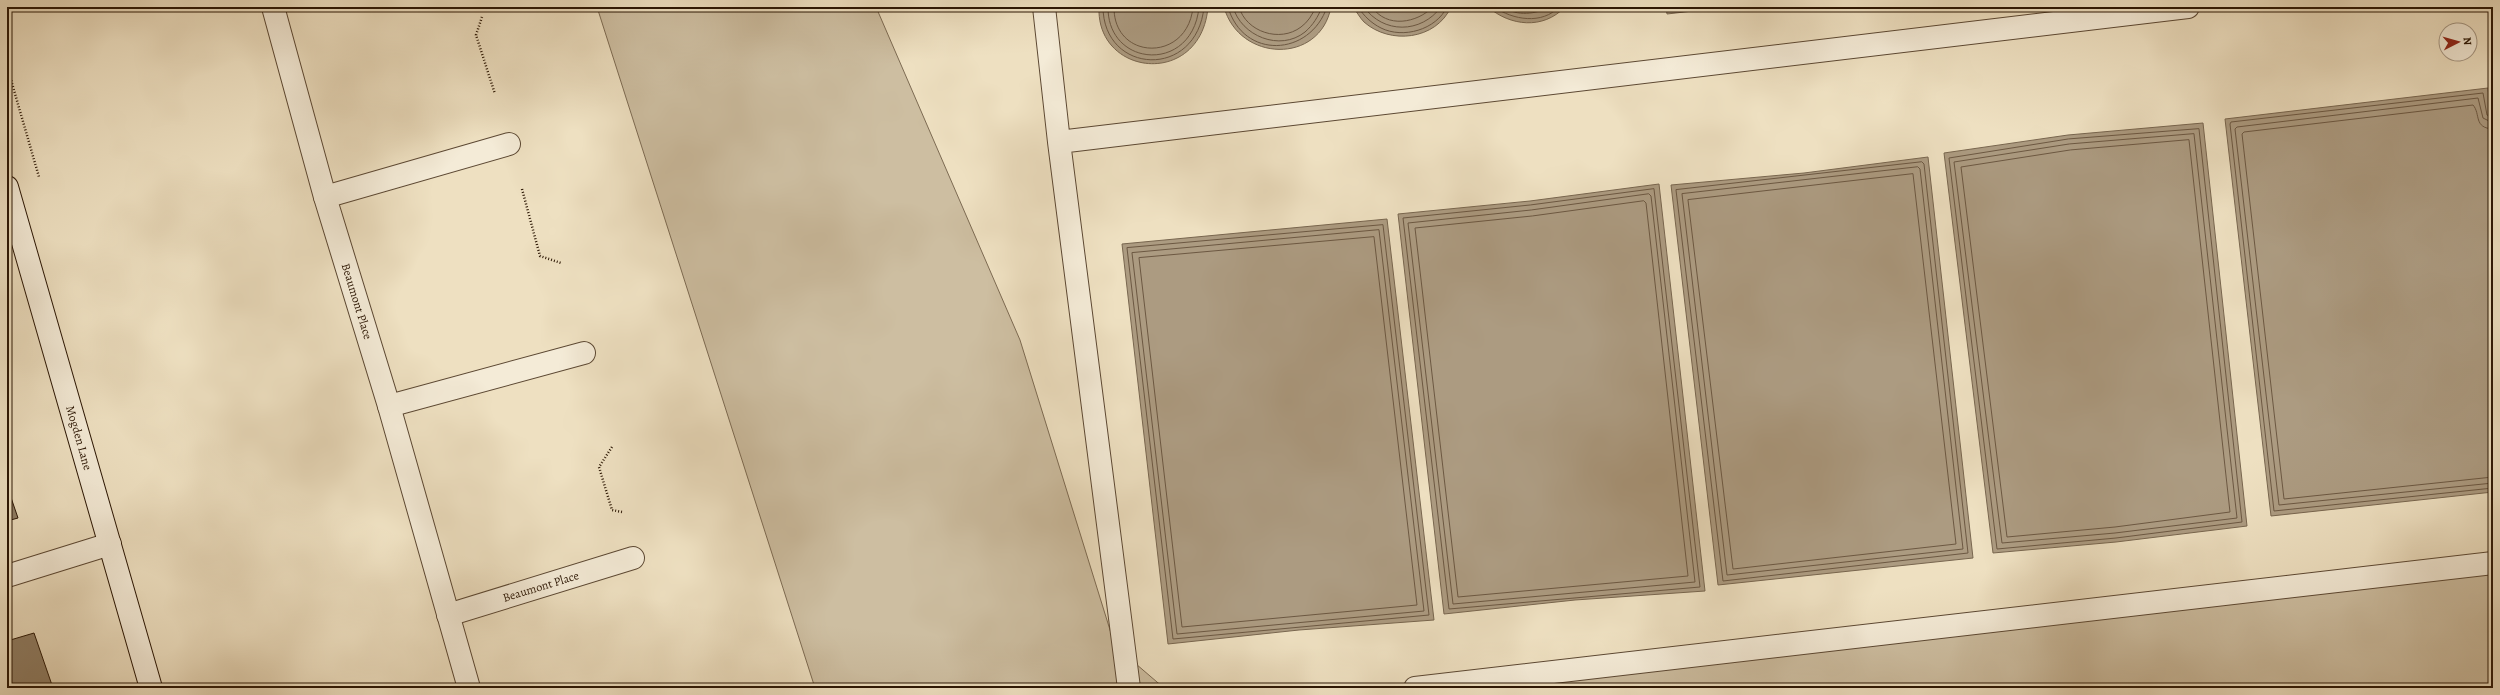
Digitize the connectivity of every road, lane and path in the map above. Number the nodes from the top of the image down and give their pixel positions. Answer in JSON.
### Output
{"nodes":[{"id":1,"x":273,"y":7,"type":"edge"},
{"id":2,"x":1044,"y":7,"type":"edge"},
{"id":3,"x":2188,"y":7,"type":"edge"},
{"id":4,"x":482,"y":16,"type":"dead end"},
{"id":5,"x":495,"y":94,"type":"dead end"},
{"id":6,"x":1059,"y":142,"type":"junction"},
{"id":7,"x":510,"y":144,"type":"dead end"},
{"id":8,"x":7,"y":188,"type":"edge"},
{"id":9,"x":522,"y":189,"type":"dead end"},
{"id":10,"x":324,"y":197,"type":"junction"},
{"id":11,"x":561,"y":263,"type":"dead end"},
{"id":12,"x":584,"y":353,"type":"dead end"},
{"id":13,"x":389,"y":406,"type":"junction"},
{"id":14,"x":612,"y":448,"type":"dead end"},
{"id":15,"x":622,"y":512,"type":"dead end"},
{"id":16,"x":110,"y":544,"type":"junction"},
{"id":17,"x":633,"y":558,"type":"dead end"},
{"id":18,"x":2493,"y":563,"type":"edge"},
{"id":19,"x":7,"y":576,"type":"edge"},
{"id":20,"x":448,"y":615,"type":"junction"},
{"id":21,"x":151,"y":688,"type":"edge"},
{"id":22,"x":469,"y":688,"type":"edge"},
{"id":23,"x":1129,"y":688,"type":"edge"},
{"id":24,"x":1415,"y":688,"type":"edge"}],
"edges":[{"from":1,"to":10,"type":"street","name":"Beaumont Place"},
{"from":2,"to":6,"type":"street"},
{"from":3,"to":6,"type":"street"},
{"from":4,"to":5,"type":"path"},
{"from":6,"to":23,"type":"street"},
{"from":7,"to":10,"type":"street"},
{"from":8,"to":16,"type":"street","name":"Mogden Lane"},
{"from":9,"to":11,"type":"path"},
{"from":10,"to":13,"type":"street","name":"Beaumont Place"},
{"from":12,"to":13,"type":"street"},
{"from":13,"to":20,"type":"street","name":"Beaumont Place"},
{"from":14,"to":15,"type":"path"},
{"from":16,"to":19,"type":"street"},
{"from":16,"to":21,"type":"street","name":"Mogden Lane"},
{"from":17,"to":20,"type":"street","name":"Beaumont Place"},
{"from":18,"to":24,"type":"street"},
{"from":20,"to":22,"type":"street","name":"Beaumont Place"}]}
